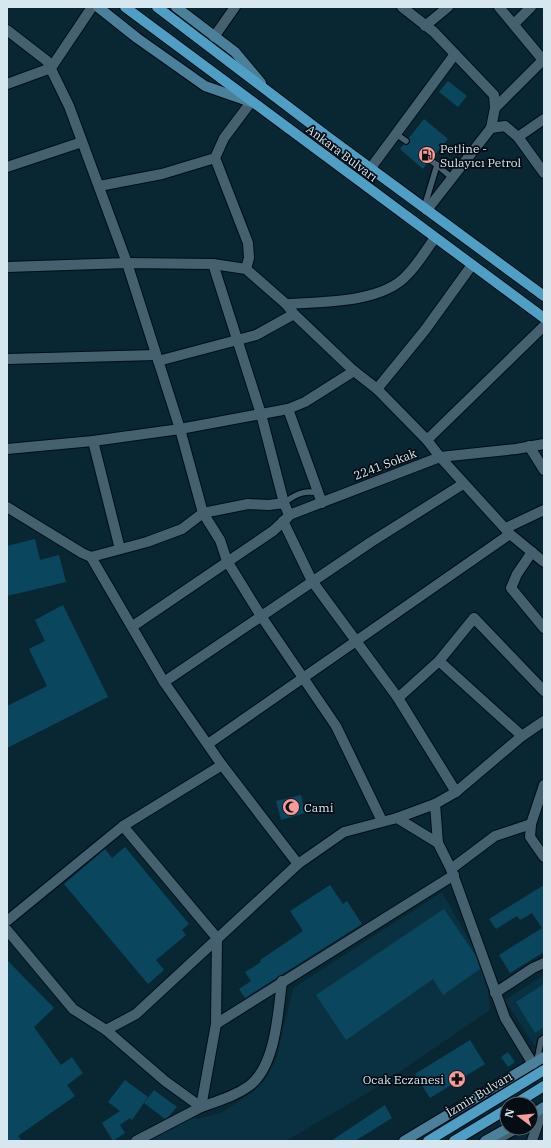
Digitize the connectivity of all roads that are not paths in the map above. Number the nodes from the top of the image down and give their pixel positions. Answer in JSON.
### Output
{"nodes":[{"id":1,"x":92,"y":7,"type":"edge"},
{"id":2,"x":98,"y":7,"type":"edge"},
{"id":3,"x":125,"y":7,"type":"edge"},
{"id":4,"x":157,"y":7,"type":"edge"},
{"id":5,"x":176,"y":7,"type":"edge"},
{"id":6,"x":235,"y":7,"type":"edge"},
{"id":7,"x":402,"y":7,"type":"edge"},
{"id":8,"x":448,"y":7,"type":"edge"},
{"id":9,"x":500,"y":7,"type":"edge"},
{"id":10,"x":531,"y":7,"type":"edge"},
{"id":11,"x":514,"y":24,"type":"junction"},
{"id":12,"x":424,"y":26,"type":"junction"},
{"id":13,"x":7,"y":30,"type":"edge"},
{"id":14,"x":214,"y":37,"type":"junction"},
{"id":15,"x":456,"y":54,"type":"junction"},
{"id":16,"x":543,"y":60,"type":"edge"},
{"id":17,"x":51,"y":68,"type":"junction"},
{"id":18,"x":7,"y":84,"type":"edge"},
{"id":19,"x":266,"y":89,"type":"junction"},
{"id":20,"x":251,"y":102,"type":"junction"},
{"id":21,"x":495,"y":108,"type":"junction"},
{"id":22,"x":544,"y":119,"type":"edge"},
{"id":23,"x":491,"y":128,"type":"junction"},
{"id":24,"x":396,"y":134,"type":"junction"},
{"id":25,"x":518,"y":137,"type":"junction"},
{"id":26,"x":82,"y":142,"type":"junction"},
{"id":27,"x":406,"y":142,"type":"dead end"},
{"id":28,"x":215,"y":158,"type":"junction"},
{"id":29,"x":430,"y":160,"type":"dead end"},
{"id":30,"x":437,"y":165,"type":"junction"},
{"id":31,"x":7,"y":167,"type":"edge"},
{"id":32,"x":370,"y":168,"type":"junction"},
{"id":33,"x":544,"y":173,"type":"edge"},
{"id":34,"x":452,"y":178,"type":"junction"},
{"id":35,"x":99,"y":186,"type":"junction"},
{"id":36,"x":426,"y":209,"type":"junction"},
{"id":37,"x":435,"y":238,"type":"junction"},
{"id":38,"x":127,"y":263,"type":"junction"},
{"id":39,"x":213,"y":264,"type":"junction"},
{"id":40,"x":472,"y":265,"type":"junction"},
{"id":41,"x":7,"y":266,"type":"edge"},
{"id":42,"x":246,"y":269,"type":"junction"},
{"id":43,"x":544,"y":296,"type":"edge"},
{"id":44,"x":286,"y":304,"type":"junction"},
{"id":45,"x":294,"y":314,"type":"junction"},
{"id":46,"x":544,"y":318,"type":"edge"},
{"id":47,"x":544,"y":326,"type":"edge"},
{"id":48,"x":238,"y":338,"type":"junction"},
{"id":49,"x":157,"y":358,"type":"junction"},
{"id":50,"x":7,"y":359,"type":"edge"},
{"id":51,"x":354,"y":371,"type":"junction"},
{"id":52,"x":377,"y":389,"type":"junction"},
{"id":53,"x":288,"y":409,"type":"junction"},
{"id":54,"x":261,"y":414,"type":"junction"},
{"id":55,"x":180,"y":430,"type":"junction"},
{"id":56,"x":427,"y":440,"type":"junction"},
{"id":57,"x":94,"y":441,"type":"junction"},
{"id":58,"x":544,"y":444,"type":"edge"},
{"id":59,"x":529,"y":446,"type":"junction"},
{"id":60,"x":7,"y":449,"type":"edge"},
{"id":61,"x":440,"y":457,"type":"junction"},
{"id":62,"x":544,"y":470,"type":"edge"},
{"id":63,"x":463,"y":484,"type":"junction"},
{"id":64,"x":318,"y":493,"type":"junction"},
{"id":65,"x":284,"y":503,"type":"junction"},
{"id":66,"x":322,"y":503,"type":"junction"},
{"id":67,"x":7,"y":507,"type":"edge"},
{"id":68,"x":544,"y":510,"type":"edge"},
{"id":69,"x":204,"y":513,"type":"junction"},
{"id":70,"x":286,"y":518,"type":"junction"},
{"id":71,"x":508,"y":531,"type":"junction"},
{"id":72,"x":120,"y":549,"type":"junction"},
{"id":73,"x":532,"y":552,"type":"junction"},
{"id":74,"x":91,"y":557,"type":"junction"},
{"id":75,"x":227,"y":561,"type":"junction"},
{"id":76,"x":544,"y":562,"type":"edge"},
{"id":77,"x":312,"y":581,"type":"junction"},
{"id":78,"x":261,"y":616,"type":"junction"},
{"id":79,"x":133,"y":626,"type":"junction"},
{"id":80,"x":544,"y":628,"type":"edge"},
{"id":81,"x":356,"y":640,"type":"junction"},
{"id":82,"x":439,"y":661,"type":"junction"},
{"id":83,"x":304,"y":678,"type":"junction"},
{"id":84,"x":164,"y":682,"type":"junction"},
{"id":85,"x":544,"y":691,"type":"edge"},
{"id":86,"x":398,"y":698,"type":"junction"},
{"id":87,"x":544,"y":721,"type":"edge"},
{"id":88,"x":522,"y":736,"type":"junction"},
{"id":89,"x":208,"y":744,"type":"junction"},
{"id":90,"x":222,"y":765,"type":"junction"},
{"id":91,"x":544,"y":785,"type":"edge"},
{"id":92,"x":456,"y":792,"type":"junction"},
{"id":93,"x":435,"y":804,"type":"junction"},
{"id":94,"x":396,"y":818,"type":"junction"},
{"id":95,"x":382,"y":822,"type":"junction"},
{"id":96,"x":531,"y":824,"type":"junction"},
{"id":97,"x":123,"y":826,"type":"junction"},
{"id":98,"x":438,"y":843,"type":"junction"},
{"id":99,"x":544,"y":857,"type":"edge"},
{"id":100,"x":298,"y":864,"type":"junction"},
{"id":101,"x":452,"y":872,"type":"junction"},
{"id":102,"x":7,"y":921,"type":"edge"},
{"id":103,"x":7,"y":930,"type":"edge"},
{"id":104,"x":217,"y":938,"type":"junction"},
{"id":105,"x":544,"y":963,"type":"edge"},
{"id":106,"x":282,"y":982,"type":"junction"},
{"id":107,"x":495,"y":993,"type":"junction"},
{"id":108,"x":216,"y":1024,"type":"junction"},
{"id":109,"x":106,"y":1030,"type":"junction"},
{"id":110,"x":544,"y":1038,"type":"edge"},
{"id":111,"x":538,"y":1061,"type":"edge"},
{"id":112,"x":544,"y":1070,"type":"edge"},
{"id":113,"x":544,"y":1086,"type":"edge"},
{"id":114,"x":528,"y":1096,"type":"edge"},
{"id":115,"x":201,"y":1107,"type":"junction"},
{"id":116,"x":499,"y":1114,"type":"edge"},
{"id":117,"x":499,"y":1133,"type":"edge"},
{"id":118,"x":507,"y":1136,"type":"edge"},
{"id":119,"x":136,"y":1141,"type":"edge"},
{"id":120,"x":404,"y":1141,"type":"edge"},
{"id":121,"x":428,"y":1141,"type":"edge"},
{"id":122,"x":454,"y":1141,"type":"edge"},
{"id":123,"x":485,"y":1141,"type":"edge"},
{"id":124,"x":498,"y":1141,"type":"edge"}],
"edges":[{"from":1,"to":17,"type":"street"},
{"from":2,"to":20,"type":"main road"},
{"from":3,"to":20,"type":"main road","name":"Ankara Bulvarı"},
{"from":4,"to":19,"type":"main road","name":"Ankara Bulvarı"},
{"from":5,"to":14,"type":"main road"},
{"from":6,"to":14,"type":"street"},
{"from":7,"to":12,"type":"street"},
{"from":8,"to":12,"type":"street"},
{"from":9,"to":11,"type":"street"},
{"from":10,"to":11,"type":"street"},
{"from":11,"to":16,"type":"street"},
{"from":12,"to":15,"type":"street"},
{"from":13,"to":17,"type":"street"},
{"from":14,"to":19,"type":"main road"},
{"from":15,"to":21,"type":"street"},
{"from":15,"to":24,"type":"street"},
{"from":16,"to":21,"type":"street"},
{"from":17,"to":18,"type":"street"},
{"from":17,"to":26,"type":"street"},
{"from":19,"to":32,"type":"main road","name":"Ankara Bulvarı"},
{"from":20,"to":28,"type":"street"},
{"from":20,"to":37,"type":"main road","name":"Ankara Bulvarı"},
{"from":21,"to":23,"type":"street"},
{"from":22,"to":25,"type":"street"},
{"from":23,"to":25,"type":"street"},
{"from":23,"to":34,"type":"street"},
{"from":24,"to":27,"type":"lane"},
{"from":24,"to":32,"type":"street"},
{"from":25,"to":33,"type":"street"},
{"from":26,"to":31,"type":"street"},
{"from":26,"to":35,"type":"street"},
{"from":28,"to":35,"type":"street"},
{"from":28,"to":42,"type":"street"},
{"from":29,"to":30,"type":"lane"},
{"from":30,"to":34,"type":"lane"},
{"from":30,"to":36,"type":"lane"},
{"from":32,"to":36,"type":"main road","name":"Ankara Bulvarı"},
{"from":34,"to":36,"type":"street"},
{"from":35,"to":38,"type":"street"},
{"from":36,"to":43,"type":"main road","name":"Ankara Bulvarı"},
{"from":37,"to":40,"type":"main road","name":"Ankara Bulvarı"},
{"from":37,"to":44,"type":"street"},
{"from":38,"to":39,"type":"street"},
{"from":38,"to":41,"type":"street"},
{"from":38,"to":49,"type":"street"},
{"from":39,"to":42,"type":"street"},
{"from":39,"to":48,"type":"street"},
{"from":40,"to":46,"type":"main road","name":"Ankara Bulvarı"},
{"from":40,"to":52,"type":"street"},
{"from":42,"to":44,"type":"street"},
{"from":44,"to":45,"type":"street"},
{"from":45,"to":48,"type":"street"},
{"from":45,"to":51,"type":"street"},
{"from":47,"to":56,"type":"street"},
{"from":48,"to":49,"type":"street"},
{"from":48,"to":54,"type":"street"},
{"from":49,"to":50,"type":"street"},
{"from":49,"to":55,"type":"street"},
{"from":51,"to":52,"type":"street"},
{"from":51,"to":53,"type":"street"},
{"from":52,"to":56,"type":"street"},
{"from":53,"to":54,"type":"street"},
{"from":53,"to":64,"type":"street"},
{"from":54,"to":55,"type":"street"},
{"from":54,"to":65,"type":"street"},
{"from":55,"to":57,"type":"street"},
{"from":55,"to":69,"type":"street"},
{"from":56,"to":61,"type":"street"},
{"from":57,"to":60,"type":"street"},
{"from":57,"to":72,"type":"street"},
{"from":58,"to":59,"type":"street","name":"2241 Sokak"},
{"from":59,"to":61,"type":"street","name":"2241 Sokak"},
{"from":59,"to":62,"type":"street"},
{"from":61,"to":63,"type":"street"},
{"from":61,"to":66,"type":"street","name":"2241 Sokak"},
{"from":63,"to":71,"type":"street"},
{"from":63,"to":77,"type":"street"},
{"from":64,"to":65,"type":"lane"},
{"from":64,"to":66,"type":"street"},
{"from":65,"to":69,"type":"street"},
{"from":65,"to":70,"type":"street"},
{"from":66,"to":70,"type":"street","name":"2241 Sokak"},
{"from":67,"to":74,"type":"street"},
{"from":68,"to":71,"type":"street"},
{"from":69,"to":72,"type":"street"},
{"from":69,"to":75,"type":"street"},
{"from":70,"to":75,"type":"street"},
{"from":70,"to":77,"type":"street"},
{"from":71,"to":73,"type":"street"},
{"from":71,"to":81,"type":"street"},
{"from":72,"to":74,"type":"street"},
{"from":73,"to":76,"type":"street"},
{"from":73,"to":80,"type":"street"},
{"from":74,"to":79,"type":"street"},
{"from":75,"to":78,"type":"street"},
{"from":75,"to":79,"type":"street"},
{"from":77,"to":78,"type":"street"},
{"from":77,"to":81,"type":"street"},
{"from":78,"to":83,"type":"street"},
{"from":78,"to":84,"type":"street"},
{"from":79,"to":84,"type":"street"},
{"from":81,"to":83,"type":"street"},
{"from":81,"to":86,"type":"street"},
{"from":82,"to":85,"type":"street"},
{"from":82,"to":86,"type":"street"},
{"from":82,"to":88,"type":"street"},
{"from":83,"to":89,"type":"street"},
{"from":83,"to":95,"type":"street"},
{"from":84,"to":89,"type":"street"},
{"from":86,"to":92,"type":"street"},
{"from":87,"to":88,"type":"street"},
{"from":88,"to":92,"type":"street"},
{"from":89,"to":90,"type":"street"},
{"from":90,"to":97,"type":"street"},
{"from":90,"to":100,"type":"street"},
{"from":91,"to":96,"type":"street"},
{"from":92,"to":93,"type":"street"},
{"from":93,"to":94,"type":"street"},
{"from":93,"to":98,"type":"street"},
{"from":94,"to":95,"type":"street"},
{"from":94,"to":98,"type":"street"},
{"from":95,"to":100,"type":"street"},
{"from":96,"to":99,"type":"street"},
{"from":96,"to":101,"type":"street"},
{"from":97,"to":102,"type":"street"},
{"from":97,"to":104,"type":"street"},
{"from":98,"to":101,"type":"street"},
{"from":100,"to":104,"type":"street"},
{"from":101,"to":106,"type":"street"},
{"from":101,"to":107,"type":"street"},
{"from":103,"to":109,"type":"street"},
{"from":104,"to":108,"type":"street"},
{"from":104,"to":109,"type":"street"},
{"from":105,"to":107,"type":"street"},
{"from":106,"to":108,"type":"street"},
{"from":106,"to":115,"type":"street"},
{"from":107,"to":111,"type":"street"},
{"from":108,"to":115,"type":"street"},
{"from":109,"to":115,"type":"street"},
{"from":110,"to":111,"type":"lane"},
{"from":111,"to":120,"type":"main road"},
{"from":112,"to":121,"type":"main road","name":"İzmir Bulvarı"},
{"from":113,"to":114,"type":"main road"},
{"from":115,"to":119,"type":"street"},
{"from":116,"to":122,"type":"main road"},
{"from":117,"to":123,"type":"main road"},
{"from":118,"to":124,"type":"lane"}]}
